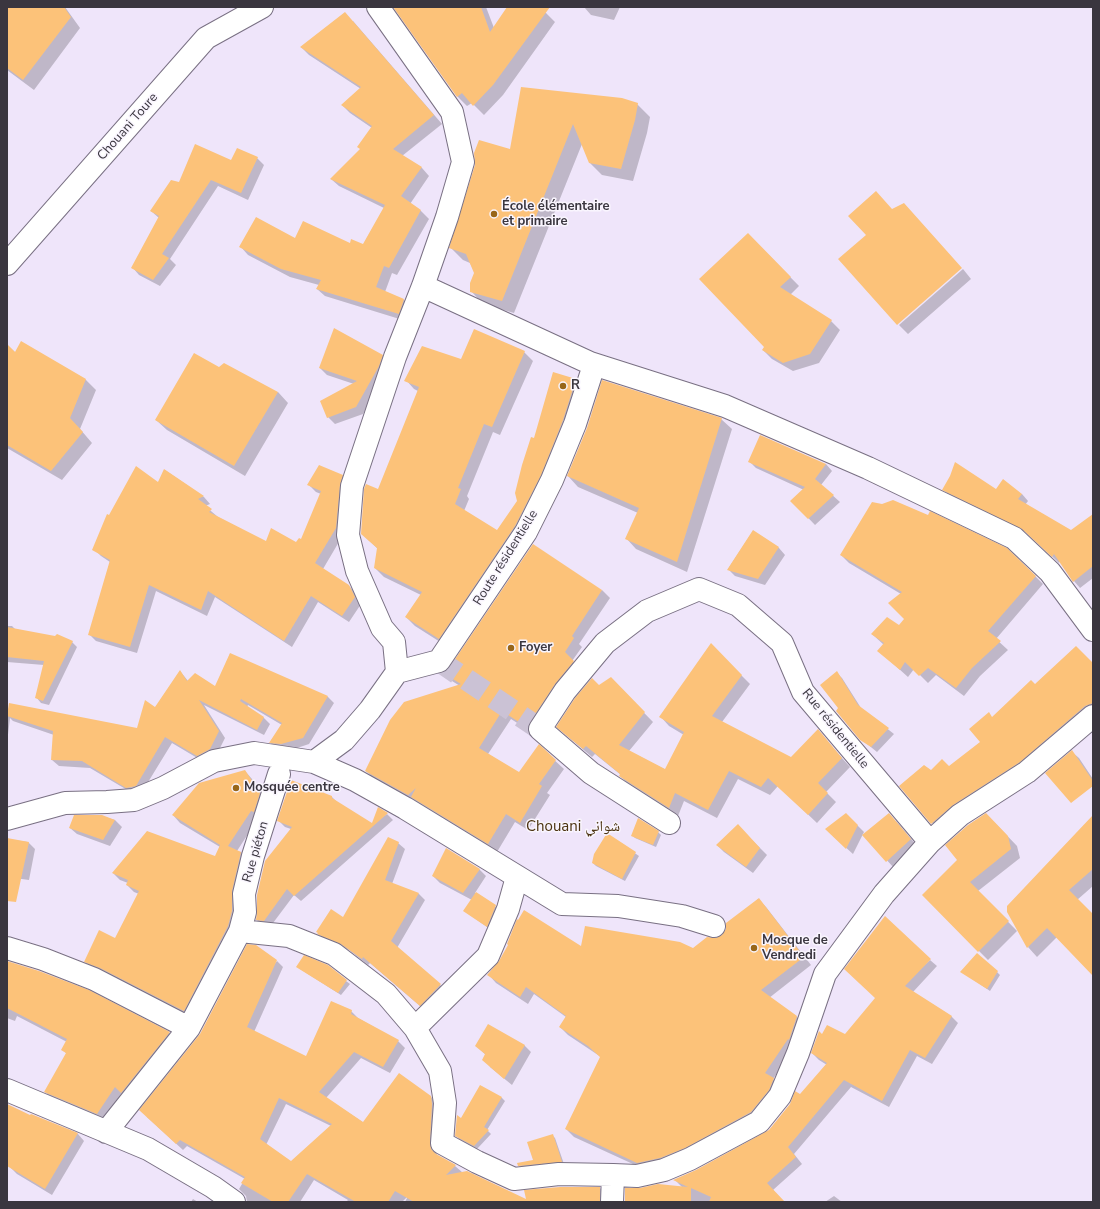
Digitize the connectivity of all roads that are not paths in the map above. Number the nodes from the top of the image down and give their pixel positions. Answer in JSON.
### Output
{"nodes":[{"id":1,"x":262,"y":7,"type":"edge"},
{"id":2,"x":378,"y":7,"type":"edge"},
{"id":3,"x":7,"y":264,"type":"edge"},
{"id":4,"x":423,"y":286,"type":"junction"},
{"id":5,"x":594,"y":365,"type":"junction"},
{"id":6,"x":1093,"y":630,"type":"edge"},
{"id":7,"x":397,"y":672,"type":"junction"},
{"id":8,"x":1093,"y":716,"type":"edge"},
{"id":9,"x":314,"y":762,"type":"junction"},
{"id":10,"x":279,"y":774,"type":"dead end"},
{"id":11,"x":7,"y":819,"type":"edge"},
{"id":12,"x":669,"y":823,"type":"dead end"},
{"id":13,"x":930,"y":842,"type":"junction"},
{"id":14,"x":517,"y":877,"type":"junction"},
{"id":15,"x":714,"y":926,"type":"dead end"},
{"id":16,"x":240,"y":930,"type":"junction"},
{"id":17,"x":7,"y":948,"type":"edge"},
{"id":18,"x":189,"y":1028,"type":"junction"},
{"id":19,"x":415,"y":1028,"type":"junction"},
{"id":20,"x":7,"y":1090,"type":"edge"},
{"id":21,"x":106,"y":1132,"type":"junction"},
{"id":22,"x":613,"y":1174,"type":"junction"},
{"id":23,"x":234,"y":1202,"type":"edge"},
{"id":24,"x":612,"y":1202,"type":"edge"}],
"edges":[{"from":1,"to":3,"type":"street","name":"Chouani Toure"},
{"from":2,"to":4,"type":"street"},
{"from":4,"to":5,"type":"street"},
{"from":4,"to":7,"type":"street"},
{"from":5,"to":6,"type":"street"},
{"from":5,"to":7,"type":"street","name":"Route résidentielle"},
{"from":7,"to":9,"type":"street"},
{"from":8,"to":13,"type":"street"},
{"from":9,"to":11,"type":"street"},
{"from":9,"to":14,"type":"street"},
{"from":10,"to":16,"type":"street","name":"Rue piéton"},
{"from":12,"to":13,"type":"street","name":"Rue résidentielle"},
{"from":13,"to":22,"type":"street"},
{"from":14,"to":15,"type":"street"},
{"from":14,"to":19,"type":"street"},
{"from":16,"to":18,"type":"street","name":"Rue piéton"},
{"from":16,"to":19,"type":"street"},
{"from":17,"to":18,"type":"street"},
{"from":18,"to":21,"type":"street","name":"Rue piéton"},
{"from":19,"to":22,"type":"street"},
{"from":20,"to":21,"type":"street"},
{"from":21,"to":23,"type":"street"},
{"from":22,"to":24,"type":"street"}]}
